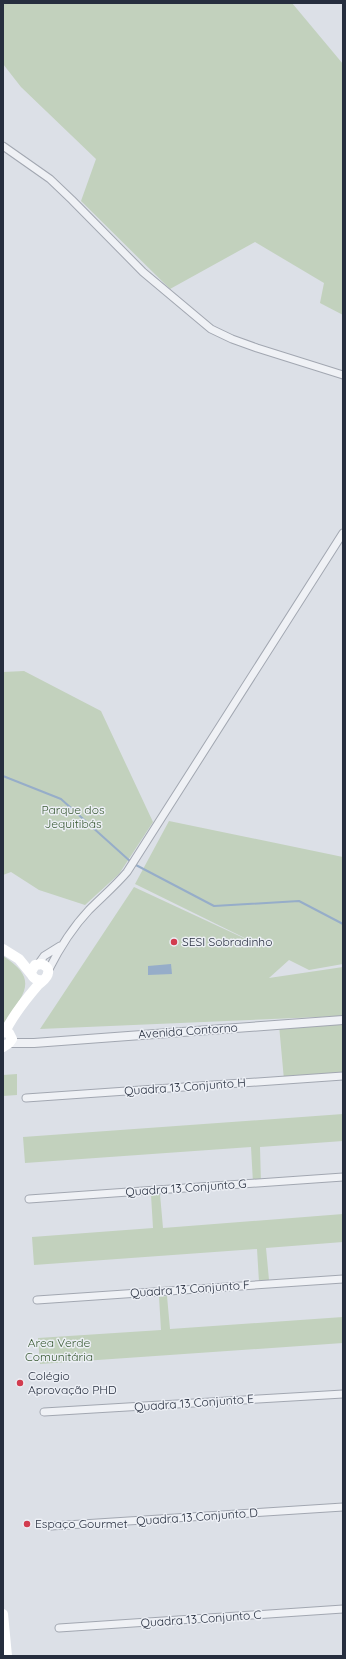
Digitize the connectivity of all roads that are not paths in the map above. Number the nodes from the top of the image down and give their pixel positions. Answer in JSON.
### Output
{"nodes":[{"id":1,"x":3,"y":146,"type":"edge"},
{"id":2,"x":343,"y":375,"type":"edge"},
{"id":3,"x":343,"y":533,"type":"edge"},
{"id":4,"x":60,"y":946,"type":"junction"},
{"id":5,"x":3,"y":949,"type":"edge"},
{"id":6,"x":19,"y":960,"type":"junction"},
{"id":7,"x":39,"y":963,"type":"junction"},
{"id":8,"x":47,"y":973,"type":"junction"},
{"id":9,"x":32,"y":976,"type":"junction"},
{"id":10,"x":31,"y":993,"type":"junction"},
{"id":11,"x":343,"y":1020,"type":"edge"},
{"id":12,"x":6,"y":1039,"type":"edge"},
{"id":13,"x":343,"y":1076,"type":"edge"},
{"id":14,"x":26,"y":1098,"type":"dead end"},
{"id":15,"x":343,"y":1177,"type":"edge"},
{"id":16,"x":29,"y":1199,"type":"dead end"},
{"id":17,"x":343,"y":1279,"type":"edge"},
{"id":18,"x":37,"y":1300,"type":"dead end"},
{"id":19,"x":343,"y":1394,"type":"edge"},
{"id":20,"x":44,"y":1412,"type":"dead end"},
{"id":21,"x":343,"y":1507,"type":"edge"},
{"id":22,"x":51,"y":1526,"type":"dead end"},
{"id":23,"x":343,"y":1609,"type":"edge"},
{"id":24,"x":3,"y":1614,"type":"edge"},
{"id":25,"x":59,"y":1628,"type":"dead end"},
{"id":26,"x":7,"y":1656,"type":"edge"}],
"edges":[{"from":1,"to":2,"type":"street"},
{"from":3,"to":4,"type":"street"},
{"from":4,"to":7,"type":"street"},
{"from":4,"to":8,"type":"street"},
{"from":5,"to":6,"type":"main road"},
{"from":6,"to":7,"type":"main road"},
{"from":6,"to":9,"type":"main road"},
{"from":7,"to":8,"type":"main road"},
{"from":7,"to":9,"type":"main road"},
{"from":8,"to":9,"type":"main road"},
{"from":8,"to":10,"type":"main road","name":"Avenida Contorno"},
{"from":9,"to":10,"type":"main road","name":"Avenida Contorno"},
{"from":10,"to":12,"type":"main road","name":"Avenida Contorno"},
{"from":11,"to":12,"type":"street","name":"Avenida Contorno"},
{"from":13,"to":14,"type":"street","name":"Quadra 13 Conjunto H"},
{"from":15,"to":16,"type":"street","name":"Quadra 13 Conjunto G"},
{"from":17,"to":18,"type":"street","name":"Quadra 13 Conjunto F"},
{"from":19,"to":20,"type":"street","name":"Quadra 13 Conjunto E"},
{"from":21,"to":22,"type":"street","name":"Quadra 13 Conjunto D"},
{"from":23,"to":25,"type":"street","name":"Quadra 13 Conjunto C"},
{"from":24,"to":26,"type":"main road"}]}
